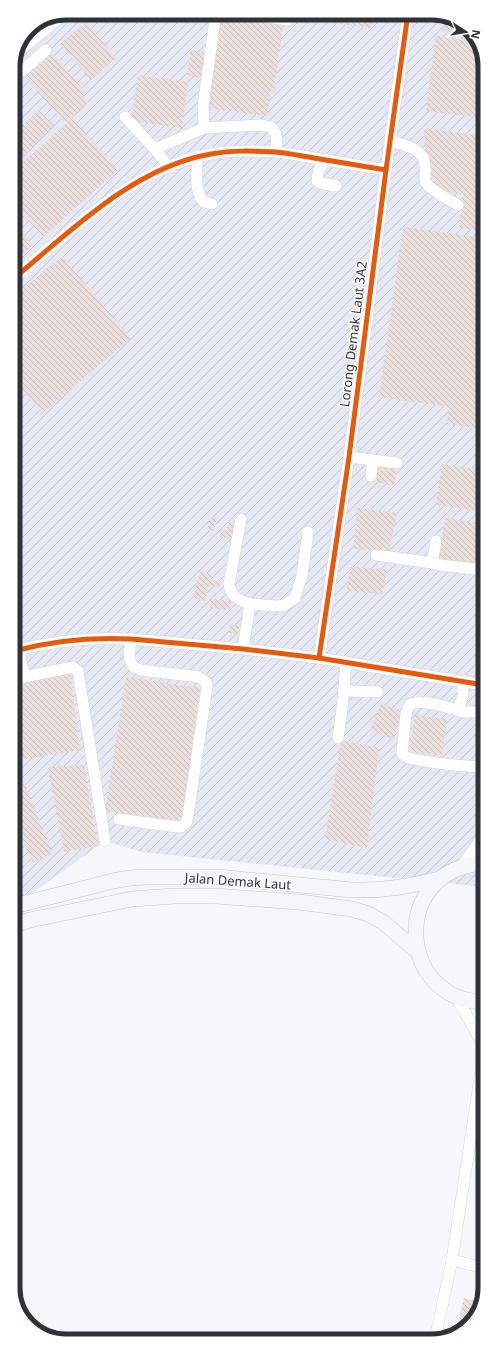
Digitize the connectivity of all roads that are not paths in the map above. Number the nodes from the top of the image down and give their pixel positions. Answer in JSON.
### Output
{"nodes":[{"id":1,"x":215,"y":20,"type":"edge"},
{"id":2,"x":407,"y":20,"type":"edge"},
{"id":3,"x":55,"y":21,"type":"edge"},
{"id":4,"x":25,"y":46,"type":"edge"},
{"id":5,"x":46,"y":50,"type":"dead end"},
{"id":6,"x":20,"y":72,"type":"edge"},
{"id":7,"x":125,"y":117,"type":"dead end"},
{"id":8,"x":204,"y":128,"type":"junction"},
{"id":9,"x":390,"y":141,"type":"junction"},
{"id":10,"x":155,"y":149,"type":"junction"},
{"id":11,"x":276,"y":152,"type":"junction"},
{"id":12,"x":197,"y":156,"type":"junction"},
{"id":13,"x":328,"y":160,"type":"junction"},
{"id":14,"x":168,"y":166,"type":"junction"},
{"id":15,"x":386,"y":170,"type":"junction"},
{"id":16,"x":336,"y":186,"type":"dead end"},
{"id":17,"x":212,"y":204,"type":"dead end"},
{"id":18,"x":458,"y":205,"type":"dead end"},
{"id":19,"x":20,"y":273,"type":"edge"},
{"id":20,"x":349,"y":457,"type":"junction"},
{"id":21,"x":373,"y":460,"type":"junction"},
{"id":22,"x":398,"y":463,"type":"dead end"},
{"id":23,"x":371,"y":476,"type":"dead end"},
{"id":24,"x":241,"y":519,"type":"dead end"},
{"id":25,"x":308,"y":532,"type":"dead end"},
{"id":26,"x":436,"y":541,"type":"dead end"},
{"id":27,"x":376,"y":555,"type":"dead end"},
{"id":28,"x":432,"y":563,"type":"junction"},
{"id":29,"x":478,"y":569,"type":"edge"},
{"id":30,"x":250,"y":604,"type":"junction"},
{"id":31,"x":130,"y":639,"type":"junction"},
{"id":32,"x":243,"y":649,"type":"junction"},
{"id":33,"x":20,"y":650,"type":"edge"},
{"id":34,"x":319,"y":658,"type":"junction"},
{"id":35,"x":346,"y":662,"type":"junction"},
{"id":36,"x":20,"y":664,"type":"edge"},
{"id":37,"x":463,"y":681,"type":"junction"},
{"id":38,"x":478,"y":684,"type":"edge"},
{"id":39,"x":344,"y":688,"type":"junction"},
{"id":40,"x":378,"y":692,"type":"dead end"},
{"id":41,"x":458,"y":710,"type":"junction"},
{"id":42,"x":478,"y":712,"type":"edge"},
{"id":43,"x":338,"y":738,"type":"dead end"},
{"id":44,"x":478,"y":767,"type":"edge"},
{"id":45,"x":119,"y":819,"type":"dead end"},
{"id":46,"x":105,"y":841,"type":"dead end"},
{"id":47,"x":478,"y":843,"type":"edge"},
{"id":48,"x":478,"y":863,"type":"edge"},
{"id":49,"x":462,"y":866,"type":"junction"},
{"id":50,"x":440,"y":879,"type":"junction"},
{"id":51,"x":20,"y":904,"type":"edge"},
{"id":52,"x":20,"y":923,"type":"edge"},
{"id":53,"x":418,"y":952,"type":"junction"},
{"id":54,"x":456,"y":997,"type":"junction"},
{"id":55,"x":478,"y":1001,"type":"edge"},
{"id":56,"x":478,"y":1035,"type":"edge"},
{"id":57,"x":478,"y":1085,"type":"edge"},
{"id":58,"x":452,"y":1260,"type":"junction"},
{"id":59,"x":478,"y":1266,"type":"edge"},
{"id":60,"x":436,"y":1334,"type":"edge"}],
"edges":[{"from":1,"to":8,"type":"street"},
{"from":2,"to":9,"type":"street","name":"Lorong Demak Laut 3A2"},
{"from":3,"to":4,"type":"street"},
{"from":5,"to":6,"type":"street"},
{"from":7,"to":10,"type":"street"},
{"from":8,"to":10,"type":"street"},
{"from":8,"to":11,"type":"street"},
{"from":9,"to":15,"type":"street","name":"Lorong Demak Laut 3A2"},
{"from":9,"to":18,"type":"street"},
{"from":10,"to":14,"type":"street"},
{"from":11,"to":12,"type":"street"},
{"from":11,"to":13,"type":"street"},
{"from":12,"to":14,"type":"street"},
{"from":12,"to":17,"type":"street"},
{"from":13,"to":15,"type":"street"},
{"from":13,"to":16,"type":"street"},
{"from":14,"to":19,"type":"street"},
{"from":15,"to":20,"type":"street","name":"Lorong Demak Laut 3A2"},
{"from":20,"to":21,"type":"street"},
{"from":20,"to":34,"type":"street","name":"Lorong Demak Laut 3A2"},
{"from":21,"to":22,"type":"street"},
{"from":21,"to":23,"type":"street"},
{"from":24,"to":30,"type":"street"},
{"from":25,"to":30,"type":"street"},
{"from":26,"to":28,"type":"street"},
{"from":27,"to":28,"type":"street"},
{"from":28,"to":29,"type":"street"},
{"from":30,"to":32,"type":"street"},
{"from":31,"to":32,"type":"street"},
{"from":31,"to":33,"type":"street"},
{"from":31,"to":45,"type":"street"},
{"from":32,"to":34,"type":"street"},
{"from":34,"to":35,"type":"street"},
{"from":35,"to":37,"type":"street"},
{"from":35,"to":39,"type":"street"},
{"from":36,"to":46,"type":"street"},
{"from":37,"to":38,"type":"street"},
{"from":37,"to":41,"type":"street"},
{"from":39,"to":40,"type":"street"},
{"from":39,"to":43,"type":"street"},
{"from":41,"to":42,"type":"street"},
{"from":41,"to":44,"type":"street"},
{"from":47,"to":49,"type":"street"},
{"from":48,"to":49,"type":"main road"},
{"from":49,"to":50,"type":"main road"},
{"from":50,"to":51,"type":"main road","name":"Jalan Demak Laut"},
{"from":50,"to":53,"type":"main road"},
{"from":52,"to":53,"type":"main road","name":"Jalan Demak Laut"},
{"from":53,"to":54,"type":"main road"},
{"from":54,"to":55,"type":"main road"},
{"from":54,"to":56,"type":"street"},
{"from":57,"to":58,"type":"street"},
{"from":58,"to":59,"type":"street"},
{"from":58,"to":60,"type":"street"}]}
